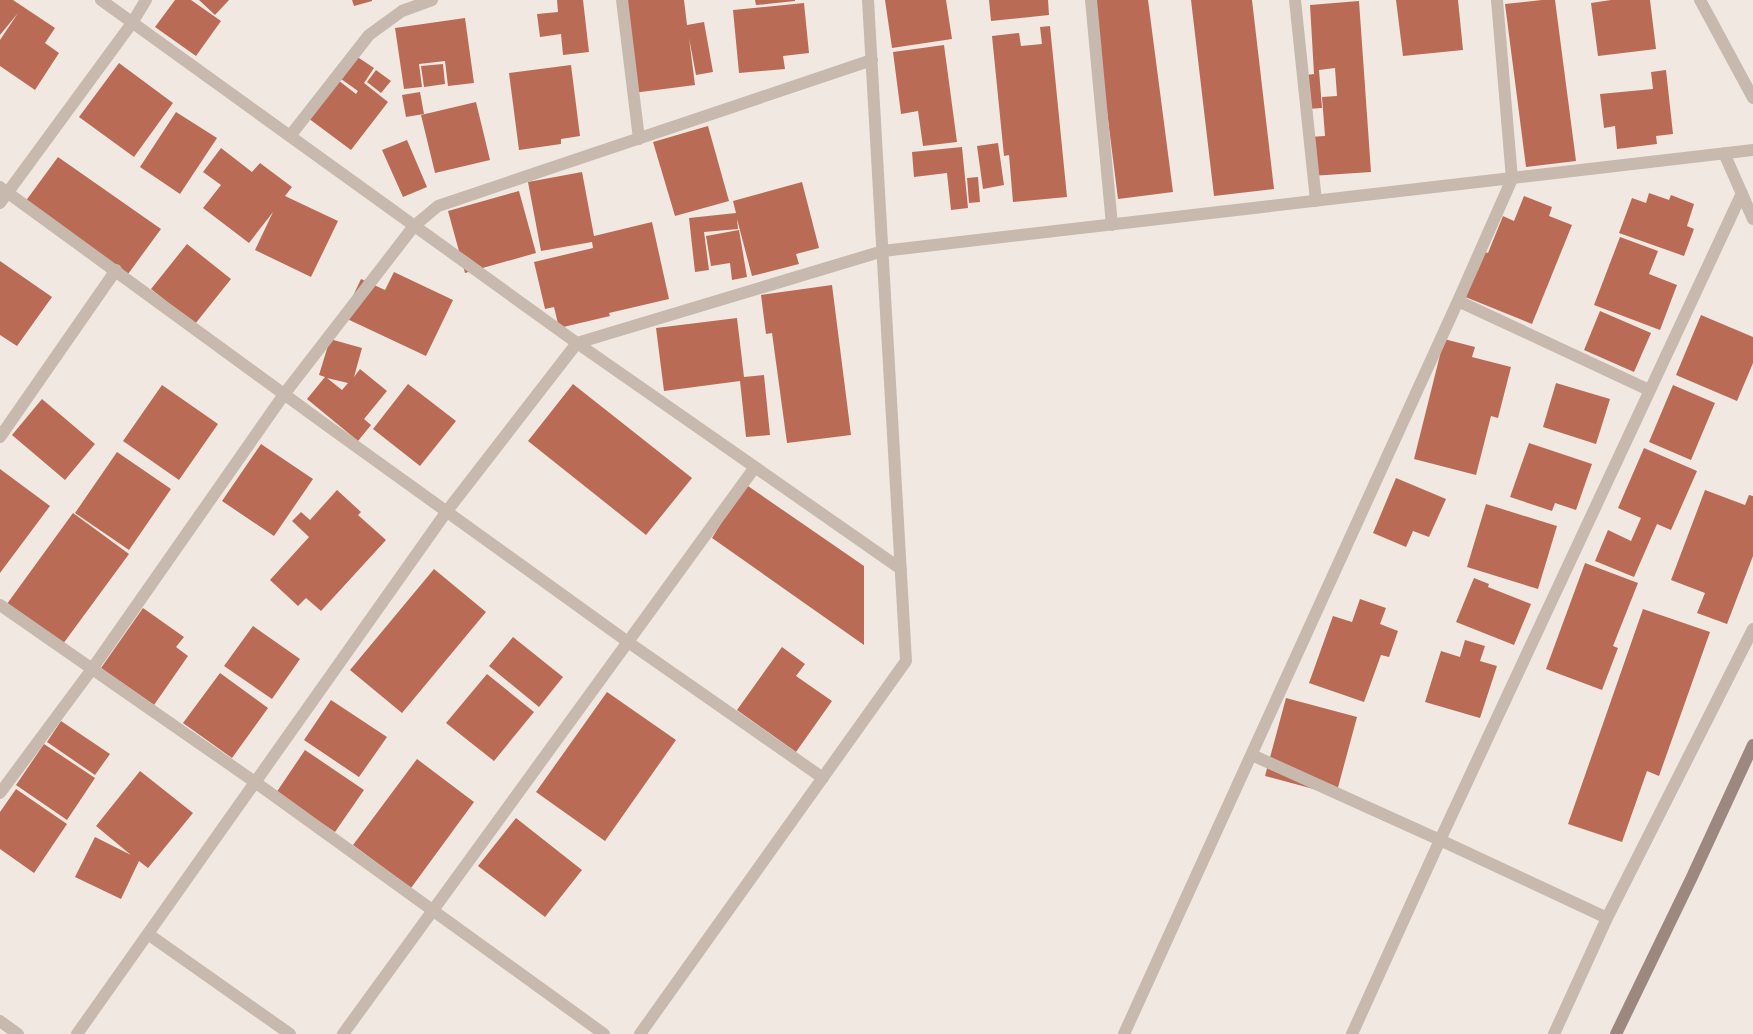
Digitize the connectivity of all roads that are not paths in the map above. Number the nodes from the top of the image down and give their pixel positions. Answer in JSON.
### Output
{"nodes":[{"id":1,"x":101,"y":0,"type":"edge"},
{"id":2,"x":146,"y":0,"type":"edge"},
{"id":3,"x":432,"y":0,"type":"edge"},
{"id":4,"x":622,"y":0,"type":"edge"},
{"id":5,"x":868,"y":0,"type":"edge"},
{"id":6,"x":1091,"y":0,"type":"edge"},
{"id":7,"x":1295,"y":0,"type":"edge"},
{"id":8,"x":1497,"y":0,"type":"edge"},
{"id":9,"x":1700,"y":0,"type":"edge"},
{"id":10,"x":132,"y":23,"type":"junction"},
{"id":11,"x":872,"y":60,"type":"junction"},
{"id":12,"x":1753,"y":98,"type":"edge"},
{"id":13,"x":290,"y":136,"type":"junction"},
{"id":14,"x":639,"y":139,"type":"junction"},
{"id":15,"x":1753,"y":150,"type":"edge"},
{"id":16,"x":1724,"y":154,"type":"junction"},
{"id":17,"x":1512,"y":178,"type":"junction"},
{"id":18,"x":4,"y":190,"type":"edge"},
{"id":19,"x":1742,"y":193,"type":"junction"},
{"id":20,"x":1316,"y":201,"type":"junction"},
{"id":21,"x":0,"y":203,"type":"edge"},
{"id":22,"x":1753,"y":219,"type":"edge"},
{"id":23,"x":1112,"y":225,"type":"junction"},
{"id":24,"x":414,"y":226,"type":"junction"},
{"id":25,"x":883,"y":251,"type":"junction"},
{"id":26,"x":116,"y":270,"type":"junction"},
{"id":27,"x":1458,"y":302,"type":"junction"},
{"id":28,"x":577,"y":343,"type":"junction"},
{"id":29,"x":1649,"y":390,"type":"junction"},
{"id":30,"x":285,"y":393,"type":"junction"},
{"id":31,"x":0,"y":437,"type":"edge"},
{"id":32,"x":755,"y":467,"type":"junction"},
{"id":33,"x":447,"y":511,"type":"junction"},
{"id":34,"x":901,"y":569,"type":"junction"},
{"id":35,"x":0,"y":605,"type":"edge"},
{"id":36,"x":1753,"y":629,"type":"edge"},
{"id":37,"x":628,"y":642,"type":"junction"},
{"id":38,"x":92,"y":669,"type":"junction"},
{"id":39,"x":1753,"y":745,"type":"edge"},
{"id":40,"x":1252,"y":755,"type":"junction"},
{"id":41,"x":823,"y":778,"type":"junction"},
{"id":42,"x":255,"y":782,"type":"junction"},
{"id":43,"x":0,"y":794,"type":"edge"},
{"id":44,"x":1440,"y":840,"type":"junction"},
{"id":45,"x":433,"y":910,"type":"junction"},
{"id":46,"x":1607,"y":918,"type":"junction"},
{"id":47,"x":148,"y":934,"type":"junction"},
{"id":48,"x":0,"y":1021,"type":"edge"},
{"id":49,"x":18,"y":1034,"type":"edge"},
{"id":50,"x":77,"y":1034,"type":"edge"},
{"id":51,"x":290,"y":1034,"type":"edge"},
{"id":52,"x":343,"y":1034,"type":"edge"},
{"id":53,"x":604,"y":1034,"type":"edge"},
{"id":54,"x":640,"y":1034,"type":"edge"},
{"id":55,"x":1124,"y":1034,"type":"edge"},
{"id":56,"x":1352,"y":1034,"type":"edge"},
{"id":57,"x":1554,"y":1034,"type":"edge"},
{"id":58,"x":1616,"y":1034,"type":"edge"}],
"edges":[{"from":1,"to":10,"type":"street"},
{"from":2,"to":10,"type":"street"},
{"from":3,"to":13,"type":"street"},
{"from":4,"to":14,"type":"street"},
{"from":5,"to":11,"type":"street"},
{"from":6,"to":23,"type":"street"},
{"from":7,"to":20,"type":"street"},
{"from":8,"to":17,"type":"street"},
{"from":9,"to":12,"type":"street"},
{"from":10,"to":13,"type":"street"},
{"from":10,"to":18,"type":"street"},
{"from":11,"to":14,"type":"street"},
{"from":11,"to":25,"type":"street"},
{"from":13,"to":24,"type":"street"},
{"from":14,"to":24,"type":"street"},
{"from":15,"to":16,"type":"street"},
{"from":16,"to":17,"type":"street"},
{"from":16,"to":19,"type":"street"},
{"from":17,"to":20,"type":"street"},
{"from":17,"to":27,"type":"street"},
{"from":18,"to":21,"type":"street"},
{"from":18,"to":26,"type":"street"},
{"from":19,"to":22,"type":"street"},
{"from":19,"to":29,"type":"street"},
{"from":20,"to":23,"type":"street"},
{"from":23,"to":25,"type":"street"},
{"from":24,"to":28,"type":"street"},
{"from":24,"to":30,"type":"street"},
{"from":25,"to":28,"type":"street"},
{"from":25,"to":34,"type":"street"},
{"from":26,"to":30,"type":"street"},
{"from":26,"to":31,"type":"street"},
{"from":27,"to":29,"type":"street"},
{"from":27,"to":40,"type":"street"},
{"from":28,"to":32,"type":"street"},
{"from":28,"to":33,"type":"street"},
{"from":29,"to":44,"type":"street"},
{"from":30,"to":33,"type":"street"},
{"from":30,"to":38,"type":"street"},
{"from":32,"to":34,"type":"street"},
{"from":32,"to":37,"type":"street"},
{"from":33,"to":37,"type":"street"},
{"from":33,"to":42,"type":"street"},
{"from":34,"to":41,"type":"street"},
{"from":35,"to":38,"type":"street"},
{"from":36,"to":46,"type":"street"},
{"from":37,"to":41,"type":"street"},
{"from":37,"to":45,"type":"street"},
{"from":38,"to":42,"type":"street"},
{"from":38,"to":43,"type":"street"},
{"from":39,"to":58,"type":"street"},
{"from":40,"to":44,"type":"street"},
{"from":40,"to":55,"type":"street"},
{"from":41,"to":54,"type":"street"},
{"from":42,"to":45,"type":"street"},
{"from":42,"to":47,"type":"street"},
{"from":44,"to":46,"type":"street"},
{"from":44,"to":56,"type":"street"},
{"from":45,"to":52,"type":"street"},
{"from":45,"to":53,"type":"street"},
{"from":46,"to":57,"type":"street"},
{"from":47,"to":50,"type":"street"},
{"from":47,"to":51,"type":"street"},
{"from":48,"to":49,"type":"street"}]}
